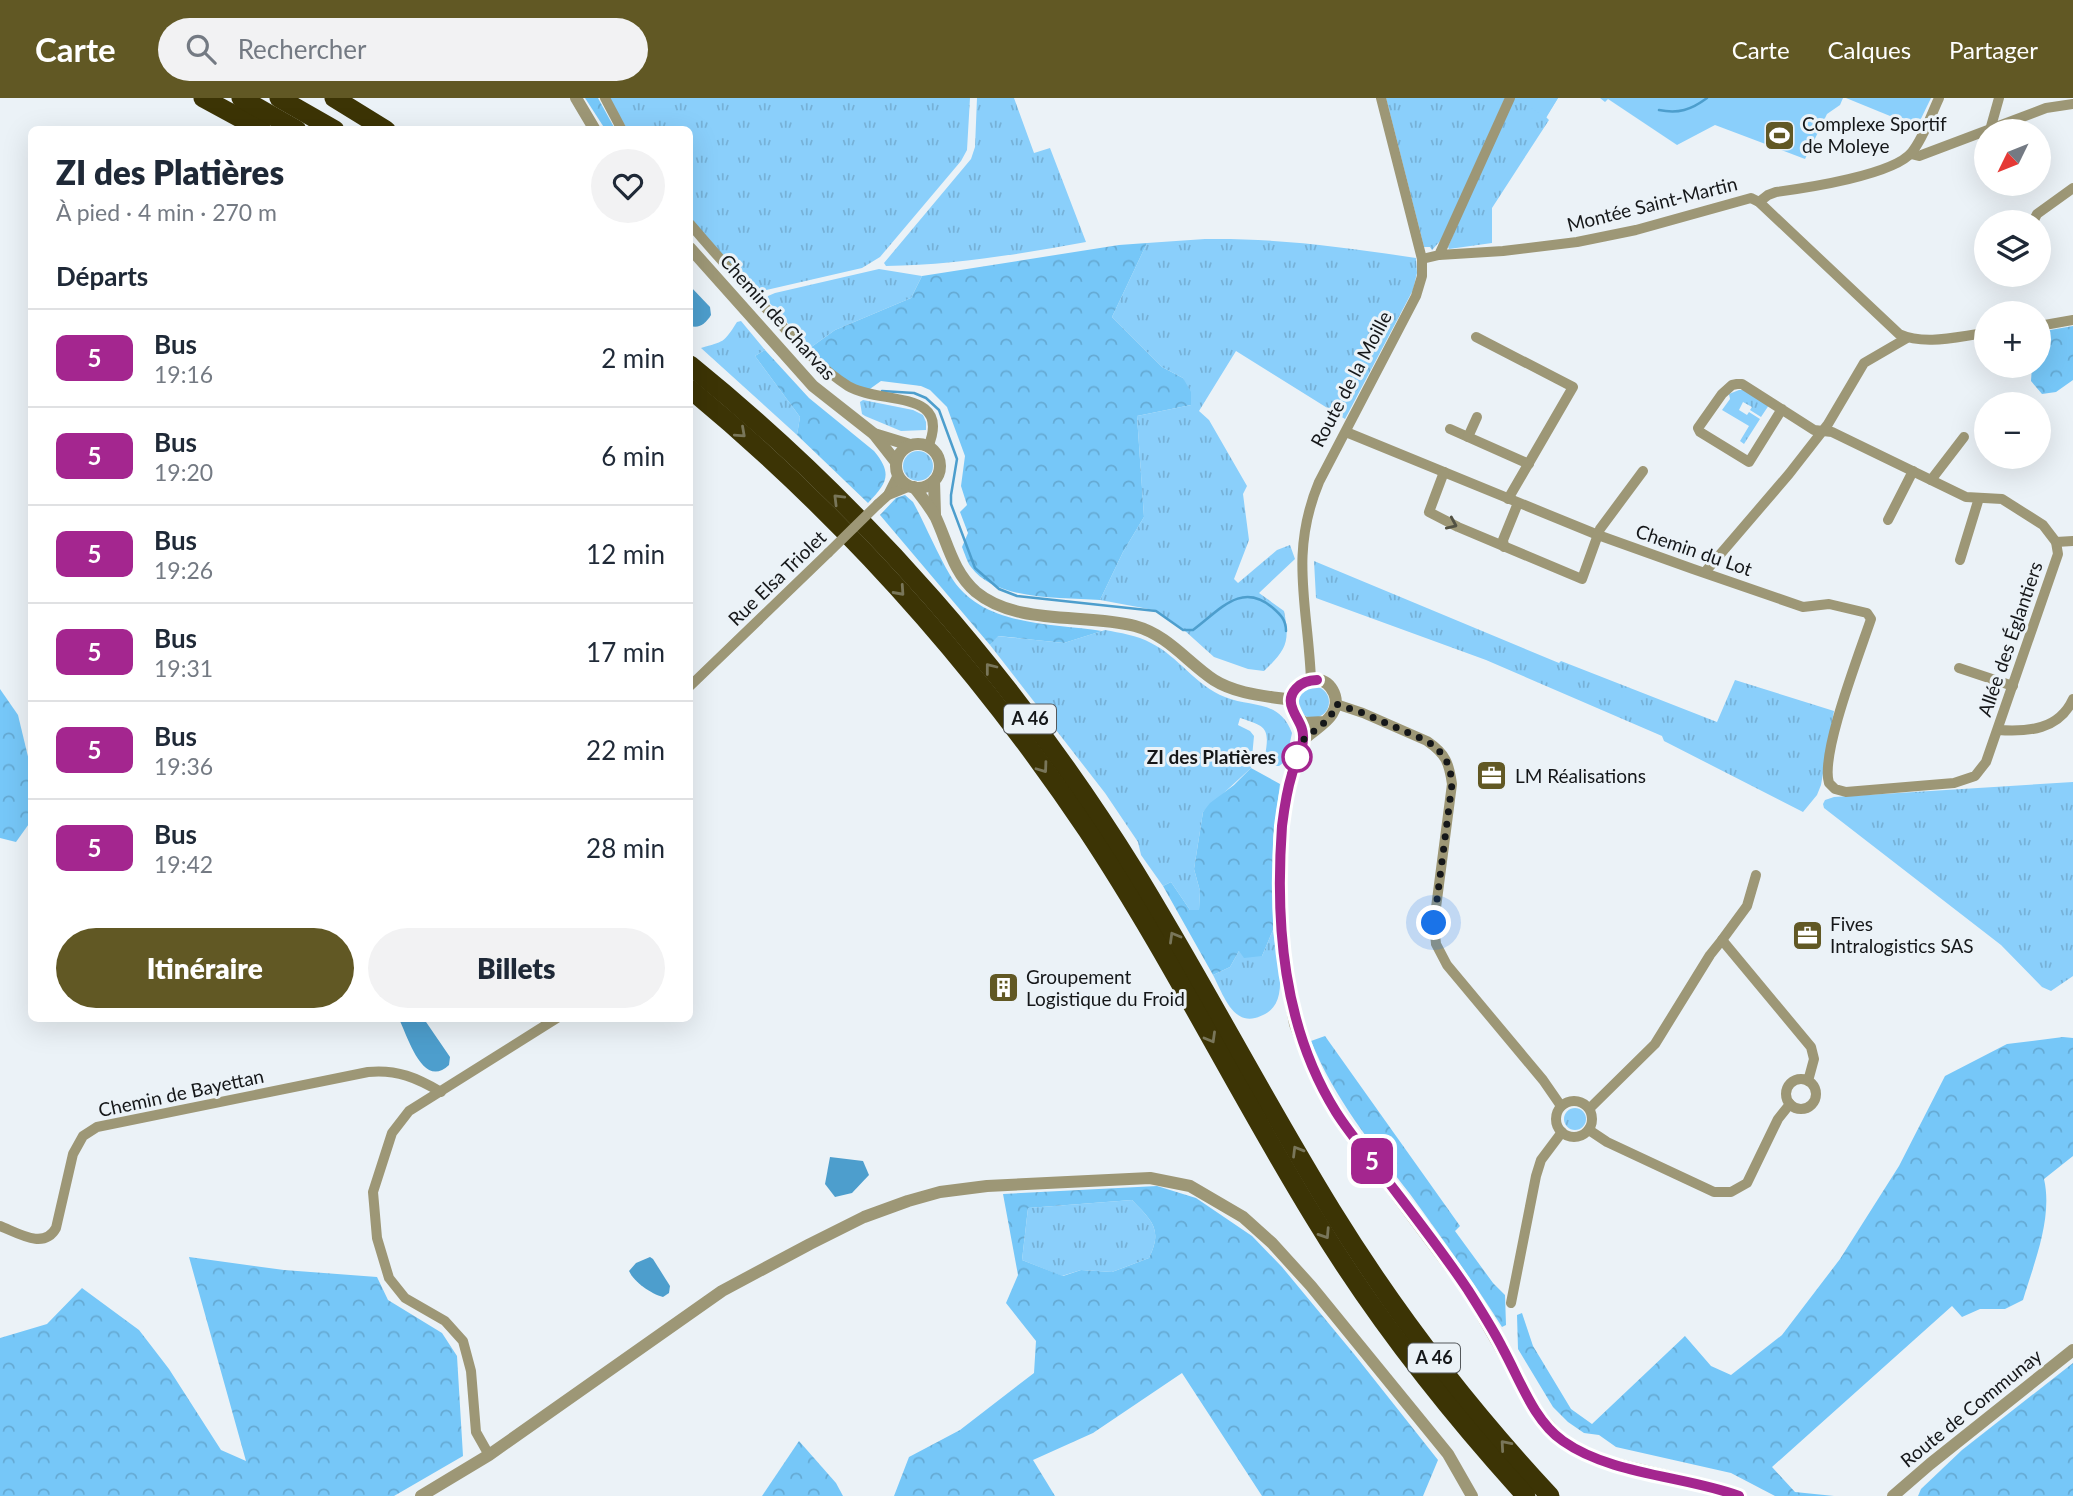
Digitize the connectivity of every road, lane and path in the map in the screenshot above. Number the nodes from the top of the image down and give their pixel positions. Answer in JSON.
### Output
{"nodes":[{"id":1,"x":203,"y":98,"type":"edge"},
{"id":2,"x":241,"y":98,"type":"edge"},
{"id":3,"x":279,"y":98,"type":"edge"},
{"id":4,"x":334,"y":98,"type":"edge"},
{"id":5,"x":355,"y":98,"type":"edge"},
{"id":6,"x":576,"y":98,"type":"edge"},
{"id":7,"x":605,"y":98,"type":"edge"},
{"id":8,"x":1381,"y":98,"type":"edge"},
{"id":9,"x":1510,"y":98,"type":"edge"},
{"id":10,"x":1939,"y":98,"type":"edge"},
{"id":11,"x":1999,"y":98,"type":"edge"},
{"id":12,"x":2073,"y":104,"type":"edge"},
{"id":13,"x":1993,"y":119,"type":"edge"},
{"id":14,"x":2018,"y":119,"type":"edge"},
{"id":15,"x":255,"y":126,"type":"edge"},
{"id":16,"x":290,"y":126,"type":"edge"},
{"id":17,"x":328,"y":126,"type":"edge"},
{"id":18,"x":380,"y":126,"type":"edge"},
{"id":19,"x":396,"y":126,"type":"edge"},
{"id":20,"x":593,"y":126,"type":"edge"},
{"id":21,"x":620,"y":126,"type":"edge"},
{"id":22,"x":1974,"y":136,"type":"edge"},
{"id":23,"x":1915,"y":152,"type":"junction"},
{"id":24,"x":2073,"y":188,"type":"edge"},
{"id":25,"x":1759,"y":202,"type":"junction"},
{"id":26,"x":2043,"y":210,"type":"edge"},
{"id":27,"x":693,"y":227,"type":"edge"},
{"id":28,"x":693,"y":251,"type":"edge"},
{"id":29,"x":1439,"y":255,"type":"junction"},
{"id":30,"x":1422,"y":259,"type":"junction"},
{"id":31,"x":2073,"y":320,"type":"edge"},
{"id":32,"x":2051,"y":324,"type":"edge"},
{"id":33,"x":1974,"y":335,"type":"edge"},
{"id":34,"x":1476,"y":337,"type":"dead end"},
{"id":35,"x":1907,"y":338,"type":"junction"},
{"id":36,"x":693,"y":364,"type":"edge"},
{"id":37,"x":693,"y":392,"type":"edge"},
{"id":38,"x":1782,"y":409,"type":"junction"},
{"id":39,"x":1477,"y":417,"type":"dead end"},
{"id":40,"x":1450,"y":429,"type":"dead end"},
{"id":41,"x":1822,"y":430,"type":"junction"},
{"id":42,"x":1346,"y":432,"type":"junction"},
{"id":43,"x":874,"y":434,"type":"junction"},
{"id":44,"x":1468,"y":437,"type":"junction"},
{"id":45,"x":1964,"y":437,"type":"dead end"},
{"id":46,"x":910,"y":445,"type":"junction"},
{"id":47,"x":928,"y":447,"type":"junction"},
{"id":48,"x":1529,"y":464,"type":"junction"},
{"id":49,"x":897,"y":469,"type":"junction"},
{"id":50,"x":1643,"y":471,"type":"dead end"},
{"id":51,"x":1913,"y":471,"type":"junction"},
{"id":52,"x":1444,"y":472,"type":"junction"},
{"id":53,"x":1931,"y":480,"type":"junction"},
{"id":54,"x":934,"y":481,"type":"junction"},
{"id":55,"x":912,"y":486,"type":"junction"},
{"id":56,"x":888,"y":495,"type":"junction"},
{"id":57,"x":1979,"y":498,"type":"junction"},
{"id":58,"x":1513,"y":501,"type":"junction"},
{"id":59,"x":935,"y":516,"type":"junction"},
{"id":60,"x":1888,"y":520,"type":"dead end"},
{"id":61,"x":1598,"y":535,"type":"junction"},
{"id":62,"x":2073,"y":541,"type":"edge"},
{"id":63,"x":2056,"y":542,"type":"junction"},
{"id":64,"x":1504,"y":547,"type":"junction"},
{"id":65,"x":1960,"y":560,"type":"dead end"},
{"id":66,"x":1705,"y":572,"type":"junction"},
{"id":67,"x":1959,"y":668,"type":"dead end"},
{"id":68,"x":1311,"y":680,"type":"junction"},
{"id":69,"x":693,"y":683,"type":"edge"},
{"id":70,"x":2013,"y":686,"type":"junction"},
{"id":71,"x":2073,"y":699,"type":"edge"},
{"id":72,"x":1291,"y":700,"type":"junction"},
{"id":73,"x":1336,"y":704,"type":"junction"},
{"id":74,"x":1300,"y":720,"type":"junction"},
{"id":75,"x":1323,"y":722,"type":"junction"},
{"id":76,"x":1998,"y":730,"type":"junction"},
{"id":77,"x":1303,"y":740,"type":"junction"},
{"id":78,"x":1832,"y":786,"type":"joint"},
{"id":79,"x":1756,"y":875,"type":"dead end"},
{"id":80,"x":1722,"y":940,"type":"junction"},
{"id":81,"x":551,"y":1022,"type":"edge"},
{"id":82,"x":1808,"y":1082,"type":"junction"},
{"id":83,"x":441,"y":1092,"type":"junction"},
{"id":84,"x":1790,"y":1104,"type":"junction"},
{"id":85,"x":1561,"y":1106,"type":"junction"},
{"id":86,"x":1590,"y":1108,"type":"junction"},
{"id":87,"x":1589,"y":1130,"type":"junction"},
{"id":88,"x":1562,"y":1132,"type":"junction"},
{"id":89,"x":0,"y":1226,"type":"edge"},
{"id":90,"x":1511,"y":1303,"type":"dead end"},
{"id":91,"x":2073,"y":1350,"type":"edge"},
{"id":92,"x":489,"y":1455,"type":"junction"},
{"id":93,"x":421,"y":1496,"type":"edge"},
{"id":94,"x":1472,"y":1496,"type":"edge"},
{"id":95,"x":1526,"y":1496,"type":"edge"},
{"id":96,"x":1550,"y":1496,"type":"edge"},
{"id":97,"x":1739,"y":1496,"type":"edge"},
{"id":98,"x":1893,"y":1496,"type":"edge"}],
"edges":[{"from":1,"to":15,"type":"highway"},
{"from":2,"to":16,"type":"highway"},
{"from":3,"to":17,"type":"highway"},
{"from":4,"to":18,"type":"highway"},
{"from":5,"to":19,"type":"highway"},
{"from":6,"to":20,"type":"street"},
{"from":7,"to":21,"type":"street"},
{"from":8,"to":30,"type":"street","name":"Route de la Moille"},
{"from":9,"to":29,"type":"street"},
{"from":10,"to":23,"type":"street"},
{"from":11,"to":13,"type":"street"},
{"from":12,"to":14,"type":"street"},
{"from":22,"to":23,"type":"street"},
{"from":23,"to":25,"type":"street"},
{"from":24,"to":26,"type":"street"},
{"from":25,"to":29,"type":"street","name":"Montée Saint-Martin"},
{"from":25,"to":35,"type":"street","name":"Montée Saint-Martin"},
{"from":27,"to":47,"type":"street"},
{"from":28,"to":43,"type":"street","name":"Chemin de Charvas"},
{"from":29,"to":30,"type":"street","name":"Montée Saint-Martin"},
{"from":30,"to":42,"type":"street","name":"Route de la Moille"},
{"from":31,"to":32,"type":"street"},
{"from":33,"to":35,"type":"street"},
{"from":34,"to":48,"type":"street"},
{"from":35,"to":41,"type":"street"},
{"from":96,"to":36,"type":"highway","number":"A 46","one_way":true},
{"from":37,"to":95,"type":"highway","number":"A 46","one_way":true},
{"from":38,"to":38,"type":"street","name":"Allée des Églantiers"},
{"from":38,"to":41,"type":"street","name":"Allée des Églantiers"},
{"from":39,"to":44,"type":"street"},
{"from":40,"to":44,"type":"street"},
{"from":41,"to":51,"type":"street","name":"Allée des Églantiers"},
{"from":41,"to":66,"type":"street"},
{"from":42,"to":52,"type":"street","name":"Chemin du Lot"},
{"from":42,"to":68,"type":"street","name":"Route de la Moille"},
{"from":43,"to":46,"type":"street","name":"Chemin de Charvas"},
{"from":43,"to":49,"type":"street","name":"Chemin de Charvas"},
{"from":44,"to":48,"type":"street"},
{"from":45,"to":53,"type":"street"},
{"from":46,"to":47,"type":"street"},
{"from":46,"to":49,"type":"street"},
{"from":47,"to":54,"type":"street"},
{"from":48,"to":58,"type":"street"},
{"from":49,"to":55,"type":"street"},
{"from":49,"to":56,"type":"street","name":"Rue Elsa Triolet"},
{"from":50,"to":61,"type":"street"},
{"from":51,"to":53,"type":"street","name":"Allée des Églantiers"},
{"from":51,"to":60,"type":"street"},
{"from":52,"to":58,"type":"street","name":"Chemin du Lot"},
{"from":52,"to":64,"type":"street","one_way":true},
{"from":53,"to":57,"type":"street","name":"Allée des Églantiers"},
{"from":54,"to":55,"type":"street"},
{"from":54,"to":59,"type":"street"},
{"from":55,"to":56,"type":"street","name":"Rue Elsa Triolet"},
{"from":55,"to":59,"type":"street"},
{"from":56,"to":69,"type":"street","name":"Rue Elsa Triolet","bridge":true},
{"from":57,"to":63,"type":"street","name":"Allée des Églantiers"},
{"from":57,"to":65,"type":"street"},
{"from":58,"to":61,"type":"street","name":"Chemin du Lot"},
{"from":58,"to":64,"type":"street"},
{"from":59,"to":72,"type":"street"},
{"from":61,"to":64,"type":"street"},
{"from":61,"to":66,"type":"street","name":"Chemin du Lot"},
{"from":62,"to":63,"type":"street"},
{"from":63,"to":70,"type":"street","name":"Allée des Églantiers"},
{"from":66,"to":78,"type":"street","name":"Chemin du Lot"},
{"from":67,"to":70,"type":"street"},
{"from":68,"to":72,"type":"street"},
{"from":68,"to":73,"type":"street"},
{"from":70,"to":76,"type":"street","name":"Allée des Églantiers"},
{"from":71,"to":76,"type":"street"},
{"from":72,"to":74,"type":"street"},
{"from":73,"to":75,"type":"street"},
{"from":73,"to":85,"type":"street"},
{"from":74,"to":75,"type":"street"},
{"from":74,"to":77,"type":"street"},
{"from":75,"to":77,"type":"street"},
{"from":76,"to":78,"type":"street","name":"Allée des Églantiers"},
{"from":77,"to":97,"type":"street"},
{"from":79,"to":80,"type":"street"},
{"from":80,"to":82,"type":"street"},
{"from":80,"to":86,"type":"street"},
{"from":81,"to":83,"type":"street"},
{"from":82,"to":84,"type":"street"},
{"from":82,"to":84,"type":"street"},
{"from":83,"to":89,"type":"street","name":"Chemin de Bayettan"},
{"from":83,"to":92,"type":"street"},
{"from":84,"to":87,"type":"street"},
{"from":85,"to":86,"type":"street"},
{"from":85,"to":88,"type":"street"},
{"from":86,"to":87,"type":"street"},
{"from":87,"to":88,"type":"street"},
{"from":88,"to":90,"type":"street"},
{"from":91,"to":98,"type":"street","name":"Route de Communay"},
{"from":92,"to":93,"type":"street"},
{"from":92,"to":94,"type":"street"}]}
